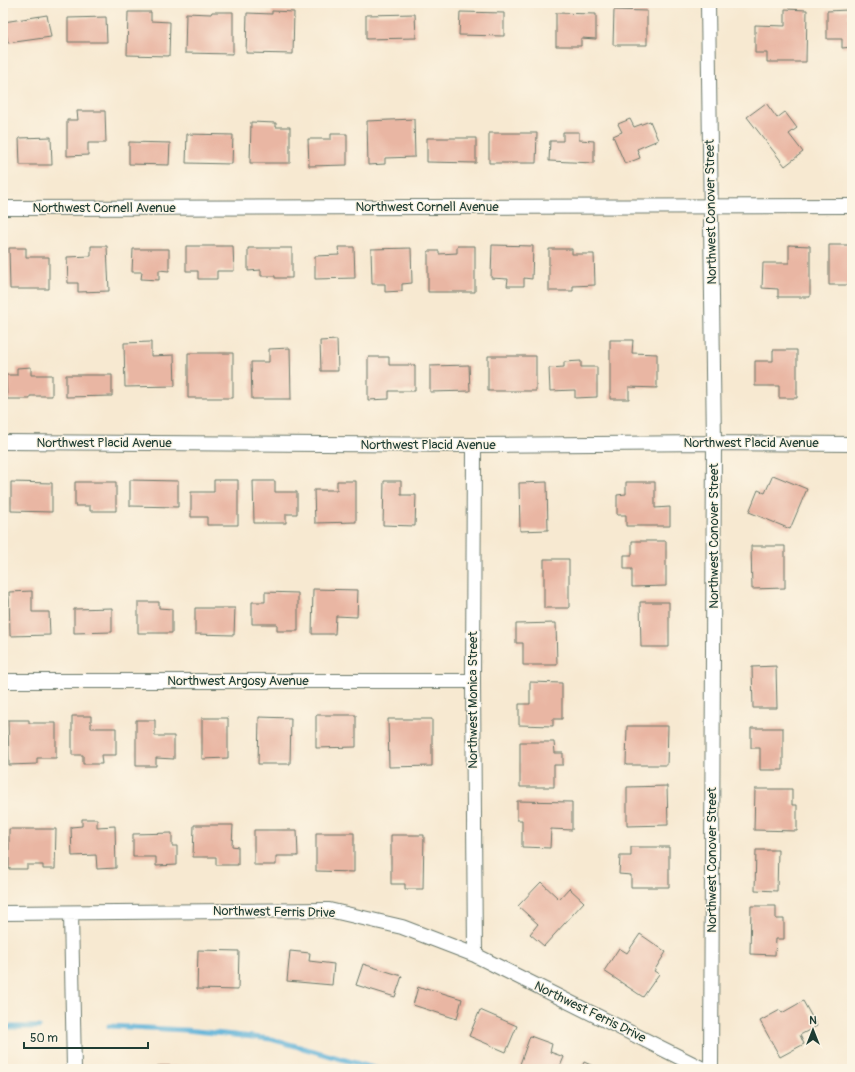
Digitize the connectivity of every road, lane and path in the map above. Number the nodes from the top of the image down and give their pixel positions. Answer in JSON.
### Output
{"nodes":[{"id":1,"x":708,"y":3,"type":"edge"},
{"id":2,"x":711,"y":206,"type":"junction"},
{"id":3,"x":852,"y":206,"type":"edge"},
{"id":4,"x":3,"y":208,"type":"edge"},
{"id":5,"x":3,"y":442,"type":"edge"},
{"id":6,"x":714,"y":443,"type":"junction"},
{"id":7,"x":852,"y":444,"type":"edge"},
{"id":8,"x":474,"y":445,"type":"junction"},
{"id":9,"x":3,"y":681,"type":"edge"},
{"id":10,"x":473,"y":681,"type":"junction"},
{"id":11,"x":3,"y":913,"type":"edge"},
{"id":12,"x":71,"y":913,"type":"junction"},
{"id":13,"x":475,"y":955,"type":"junction"},
{"id":14,"x":74,"y":1069,"type":"edge"},
{"id":15,"x":703,"y":1069,"type":"edge"},
{"id":16,"x":711,"y":1069,"type":"edge"}],
"edges":[{"from":1,"to":2,"type":"street","name":"Northwest Conover Street"},
{"from":2,"to":3,"type":"street","name":"Northwest Cornell Avenue"},
{"from":2,"to":4,"type":"street","name":"Northwest Cornell Avenue"},
{"from":2,"to":6,"type":"street","name":"Northwest Conover Street"},
{"from":5,"to":8,"type":"street","name":"Northwest Placid Avenue"},
{"from":6,"to":7,"type":"street","name":"Northwest Placid Avenue"},
{"from":6,"to":8,"type":"street","name":"Northwest Placid Avenue"},
{"from":6,"to":16,"type":"street","name":"Northwest Conover Street"},
{"from":8,"to":10,"type":"street","name":"Northwest Monica Street"},
{"from":9,"to":10,"type":"street","name":"Northwest Argosy Avenue"},
{"from":10,"to":13,"type":"street","name":"Northwest Monica Street"},
{"from":11,"to":12,"type":"street","name":"Northwest Ferris Drive"},
{"from":12,"to":13,"type":"street","name":"Northwest Ferris Drive"},
{"from":12,"to":14,"type":"street"},
{"from":13,"to":15,"type":"street","name":"Northwest Ferris Drive"}]}
